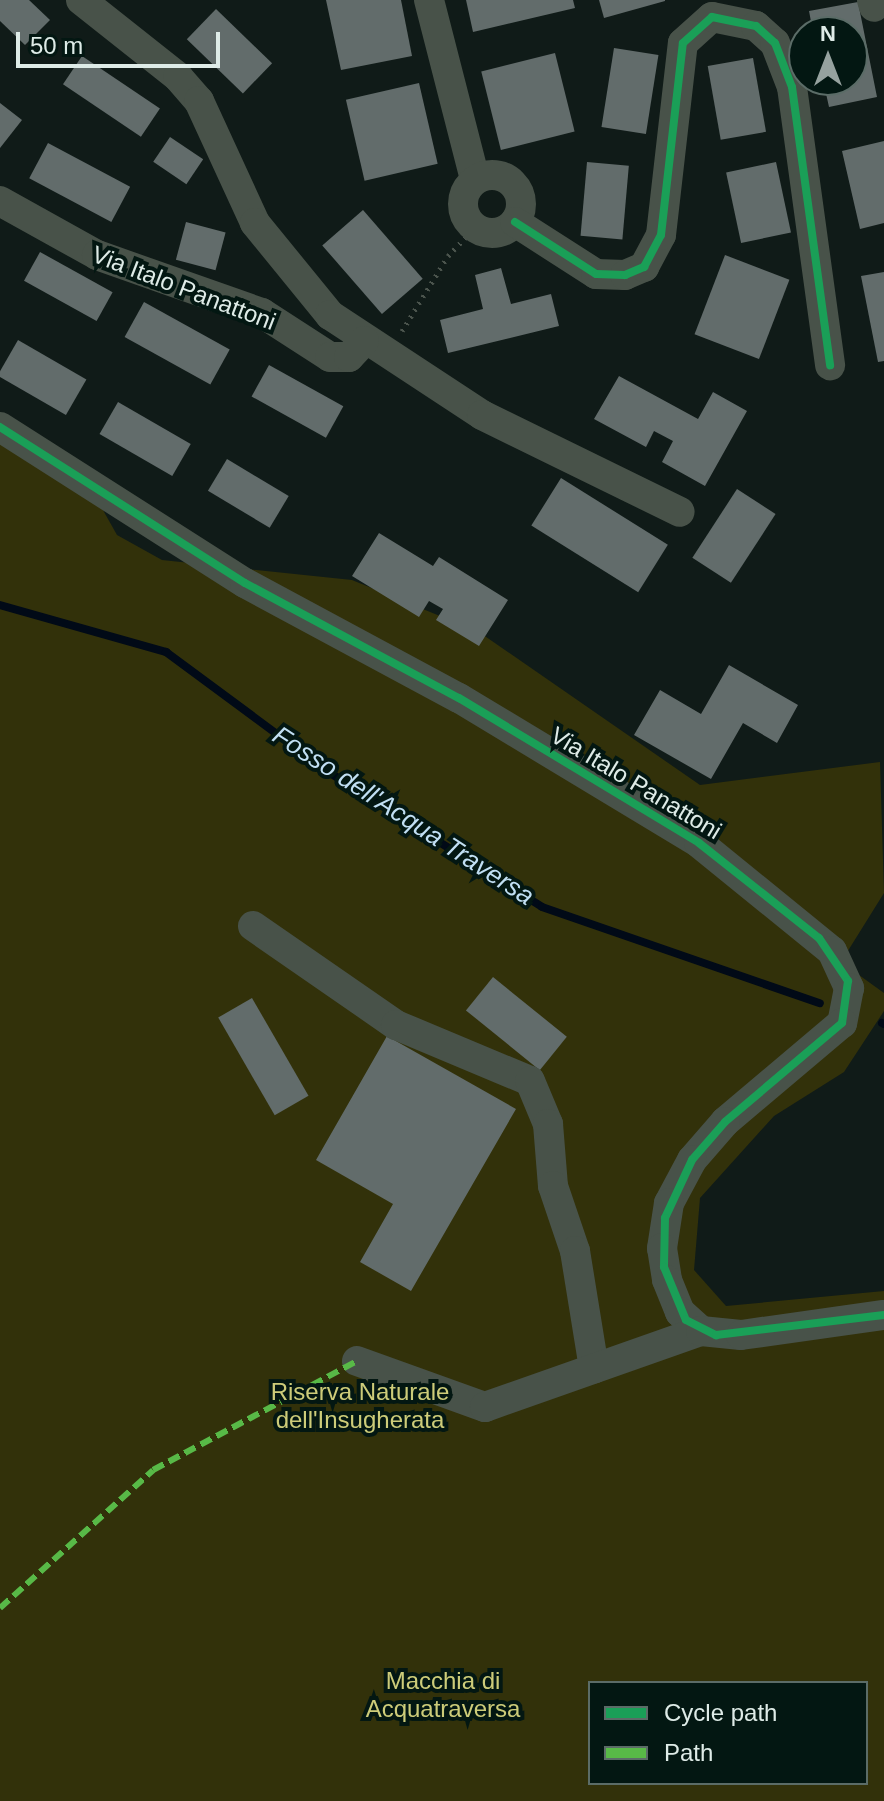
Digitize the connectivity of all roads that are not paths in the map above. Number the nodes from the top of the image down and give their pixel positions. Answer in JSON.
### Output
{"nodes":[{"id":1,"x":81,"y":0,"type":"edge"},
{"id":2,"x":429,"y":0,"type":"edge"},
{"id":3,"x":710,"y":9,"type":"edge"},
{"id":4,"x":475,"y":179,"type":"junction"},
{"id":5,"x":0,"y":201,"type":"edge"},
{"id":6,"x":515,"y":222,"type":"junction"},
{"id":7,"x":376,"y":348,"type":"junction"},
{"id":8,"x":830,"y":365,"type":"dead end"},
{"id":9,"x":0,"y":427,"type":"edge"},
{"id":10,"x":680,"y":512,"type":"dead end"},
{"id":11,"x":253,"y":926,"type":"dead end"},
{"id":12,"x":884,"y":1315,"type":"edge"},
{"id":13,"x":701,"y":1331,"type":"junction"},
{"id":14,"x":357,"y":1361,"type":"dead end"},
{"id":15,"x":594,"y":1368,"type":"junction"}],
"edges":[{"from":1,"to":7,"type":"street","name":"Via Italo Panattoni"},
{"from":2,"to":4,"type":"street"},
{"from":3,"to":6,"type":"street"},
{"from":3,"to":8,"type":"street"},
{"from":4,"to":6,"type":"street"},
{"from":4,"to":6,"type":"street"},
{"from":5,"to":7,"type":"street","name":"Via Italo Panattoni"},
{"from":7,"to":10,"type":"street"},
{"from":9,"to":13,"type":"street","name":"Via Italo Panattoni"},
{"from":11,"to":15,"type":"street"},
{"from":12,"to":13,"type":"street"},
{"from":13,"to":15,"type":"street"},
{"from":14,"to":15,"type":"street"}]}
